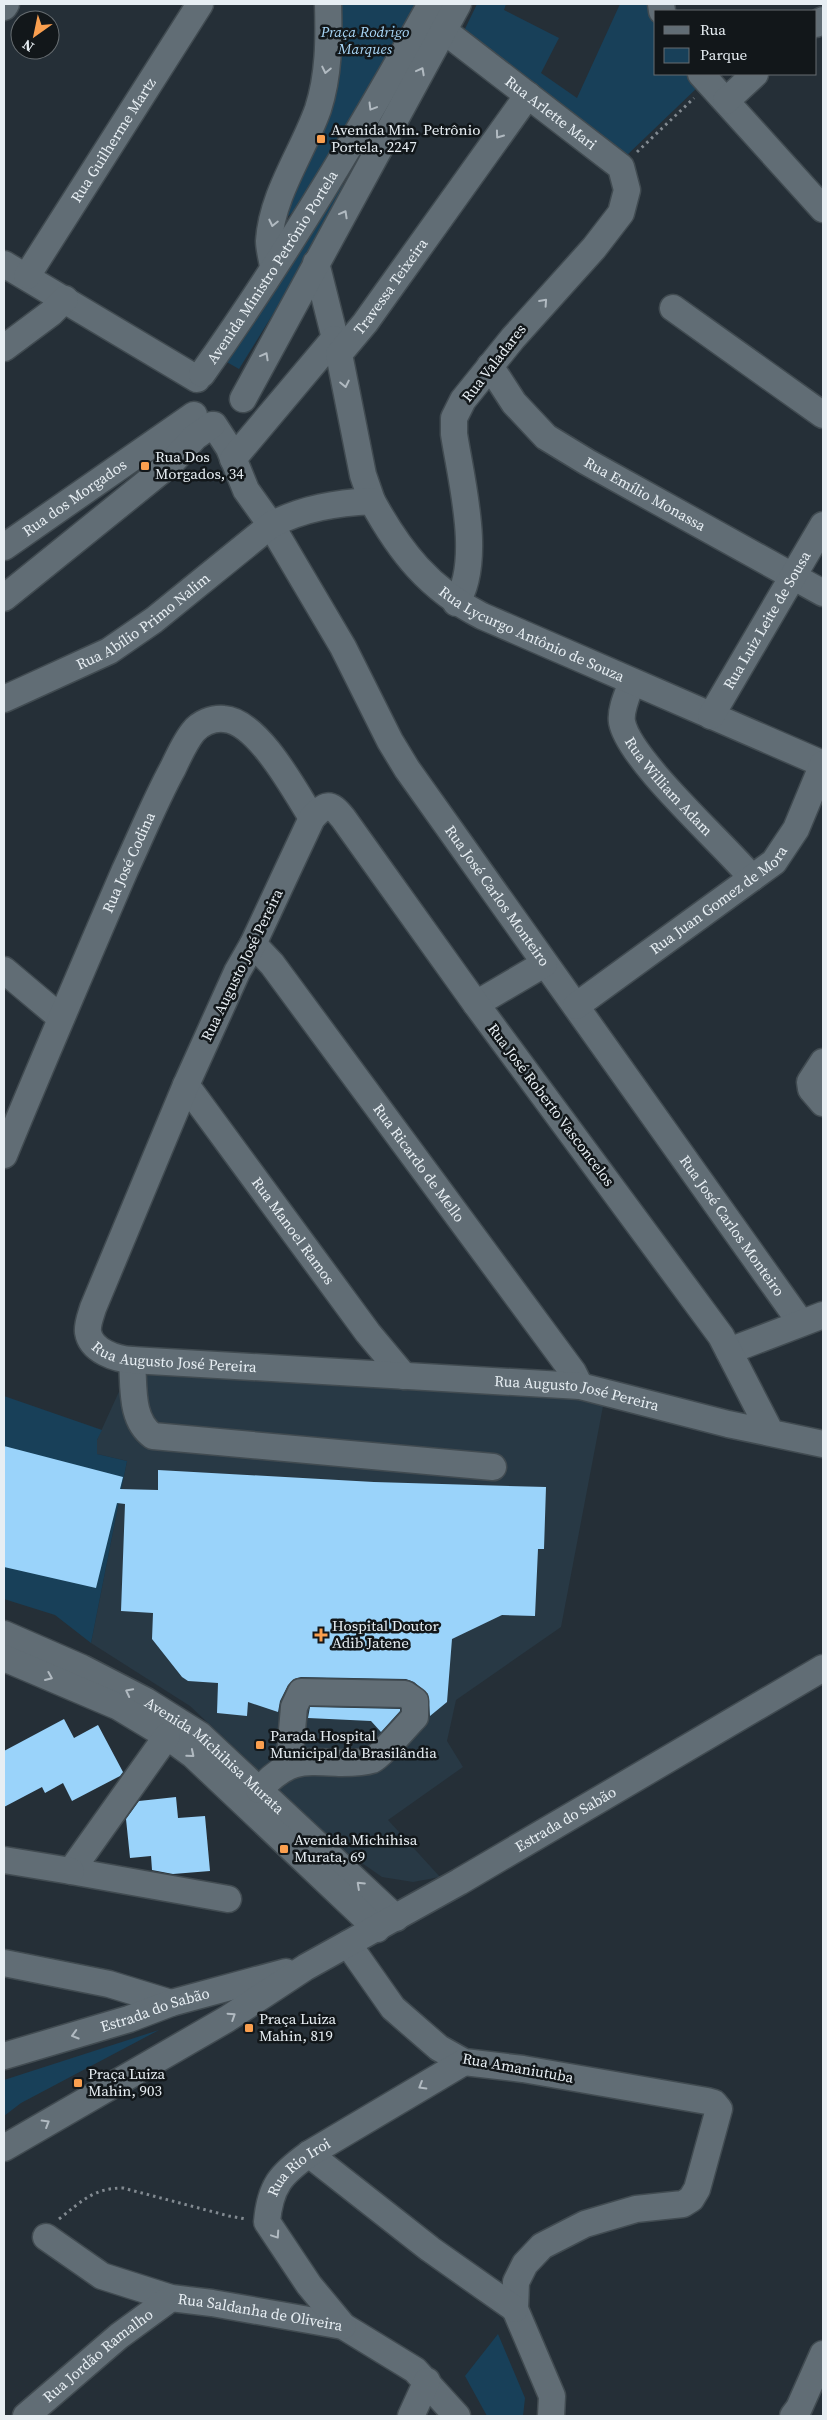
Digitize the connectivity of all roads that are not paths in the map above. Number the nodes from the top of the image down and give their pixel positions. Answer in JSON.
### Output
{"nodes":[{"id":1,"x":6,"y":4,"type":"edge"},
{"id":2,"x":200,"y":4,"type":"edge"},
{"id":3,"x":328,"y":4,"type":"edge"},
{"id":4,"x":4,"y":8,"type":"edge"},
{"id":5,"x":446,"y":10,"type":"edge"},
{"id":6,"x":751,"y":75,"type":"edge"},
{"id":7,"x":712,"y":86,"type":"edge"},
{"id":8,"x":528,"y":95,"type":"junction"},
{"id":9,"x":823,"y":209,"type":"edge"},
{"id":10,"x":622,"y":213,"type":"joint"},
{"id":11,"x":316,"y":263,"type":"junction"},
{"id":12,"x":4,"y":264,"type":"edge"},
{"id":13,"x":273,"y":267,"type":"junction"},
{"id":14,"x":27,"y":276,"type":"junction"},
{"id":15,"x":65,"y":300,"type":"junction"},
{"id":16,"x":673,"y":308,"type":"dead end"},
{"id":17,"x":336,"y":347,"type":"junction"},
{"id":18,"x":4,"y":348,"type":"edge"},
{"id":19,"x":490,"y":366,"type":"junction"},
{"id":20,"x":207,"y":399,"type":"junction"},
{"id":21,"x":823,"y":415,"type":"edge"},
{"id":22,"x":231,"y":454,"type":"junction"},
{"id":23,"x":372,"y":501,"type":"junction"},
{"id":24,"x":271,"y":525,"type":"junction"},
{"id":25,"x":823,"y":525,"type":"edge"},
{"id":26,"x":4,"y":547,"type":"edge"},
{"id":27,"x":793,"y":576,"type":"junction"},
{"id":28,"x":823,"y":593,"type":"edge"},
{"id":29,"x":4,"y":598,"type":"edge"},
{"id":30,"x":456,"y":603,"type":"junction"},
{"id":31,"x":632,"y":682,"type":"junction"},
{"id":32,"x":4,"y":699,"type":"edge"},
{"id":33,"x":712,"y":716,"type":"junction"},
{"id":34,"x":823,"y":764,"type":"edge"},
{"id":35,"x":312,"y":818,"type":"junction"},
{"id":36,"x":752,"y":878,"type":"junction"},
{"id":37,"x":254,"y":944,"type":"junction"},
{"id":38,"x":544,"y":964,"type":"junction"},
{"id":39,"x":4,"y":970,"type":"edge"},
{"id":40,"x":476,"y":1004,"type":"junction"},
{"id":41,"x":576,"y":1006,"type":"junction"},
{"id":42,"x":61,"y":1018,"type":"junction"},
{"id":43,"x":823,"y":1062,"type":"edge"},
{"id":44,"x":186,"y":1085,"type":"junction"},
{"id":45,"x":823,"y":1103,"type":"edge"},
{"id":46,"x":4,"y":1155,"type":"edge"},
{"id":47,"x":812,"y":1319,"type":"edge"},
{"id":48,"x":729,"y":1352,"type":"junction"},
{"id":49,"x":132,"y":1360,"type":"junction"},
{"id":50,"x":404,"y":1376,"type":"junction"},
{"id":51,"x":580,"y":1386,"type":"junction"},
{"id":52,"x":771,"y":1433,"type":"junction"},
{"id":53,"x":823,"y":1444,"type":"edge"},
{"id":54,"x":493,"y":1467,"type":"dead end"},
{"id":55,"x":4,"y":1634,"type":"edge"},
{"id":56,"x":4,"y":1658,"type":"edge"},
{"id":57,"x":823,"y":1668,"type":"edge"},
{"id":58,"x":167,"y":1736,"type":"junction"},
{"id":59,"x":289,"y":1765,"type":"junction"},
{"id":60,"x":259,"y":1790,"type":"junction"},
{"id":61,"x":4,"y":1860,"type":"edge"},
{"id":62,"x":71,"y":1871,"type":"junction"},
{"id":63,"x":334,"y":1887,"type":"junction"},
{"id":64,"x":228,"y":1899,"type":"dead end"},
{"id":65,"x":386,"y":1924,"type":"junction"},
{"id":66,"x":341,"y":1948,"type":"junction"},
{"id":67,"x":4,"y":1963,"type":"edge"},
{"id":68,"x":306,"y":1967,"type":"junction"},
{"id":69,"x":174,"y":2002,"type":"junction"},
{"id":70,"x":180,"y":2046,"type":"junction"},
{"id":71,"x":4,"y":2056,"type":"edge"},
{"id":72,"x":464,"y":2062,"type":"junction"},
{"id":73,"x":4,"y":2148,"type":"edge"},
{"id":74,"x":309,"y":2154,"type":"junction"},
{"id":75,"x":46,"y":2237,"type":"road end"},
{"id":76,"x":171,"y":2298,"type":"junction"},
{"id":77,"x":515,"y":2309,"type":"junction"},
{"id":78,"x":343,"y":2326,"type":"junction"},
{"id":79,"x":823,"y":2354,"type":"edge"},
{"id":80,"x":426,"y":2381,"type":"junction"},
{"id":81,"x":26,"y":2416,"type":"edge"},
{"id":82,"x":411,"y":2416,"type":"edge"},
{"id":83,"x":457,"y":2416,"type":"edge"},
{"id":84,"x":551,"y":2416,"type":"edge"},
{"id":85,"x":794,"y":2416,"type":"edge"}],
"edges":[{"from":1,"to":4,"type":"street"},
{"from":2,"to":14,"type":"street","name":"Rua Guilherme Martz"},
{"from":3,"to":13,"type":"street","one_way":true},
{"from":5,"to":8,"type":"street","name":"Rua Arlette Mari"},
{"from":11,"to":5,"type":"street","name":"Avenida Ministro Petrônio Portela","one_way":true},
{"from":5,"to":13,"type":"street","name":"Avenida Ministro Petrônio Portela","one_way":true},
{"from":6,"to":7,"type":"street"},
{"from":7,"to":9,"type":"street"},
{"from":8,"to":10,"type":"street","name":"Rua Arlette Mari"},
{"from":8,"to":17,"type":"street","name":"Travessa Teixeira","one_way":true},
{"from":19,"to":10,"type":"street","name":"Rua Valadares","one_way":true},
{"from":11,"to":17,"type":"street"},
{"from":20,"to":11,"type":"street","name":"Avenida Ministro Petrônio Portela","one_way":true},
{"from":12,"to":14,"type":"street"},
{"from":13,"to":20,"type":"street","name":"Avenida Ministro Petrônio Portela"},
{"from":14,"to":15,"type":"street"},
{"from":15,"to":18,"type":"street"},
{"from":15,"to":20,"type":"street"},
{"from":16,"to":21,"type":"street"},
{"from":17,"to":22,"type":"street","name":"Travessa Teixeira"},
{"from":17,"to":23,"type":"street","one_way":true},
{"from":19,"to":27,"type":"street","name":"Rua Emílio Monassa"},
{"from":19,"to":30,"type":"street","name":"Rua Valadares"},
{"from":20,"to":22,"type":"street","name":"Rua José Carlos Monteiro"},
{"from":20,"to":26,"type":"street","name":"Rua dos Morgados"},
{"from":20,"to":29,"type":"street"},
{"from":22,"to":24,"type":"street","name":"Rua José Carlos Monteiro"},
{"from":23,"to":24,"type":"street"},
{"from":23,"to":30,"type":"street","name":"Rua Lycurgo Antônio de Souza"},
{"from":24,"to":32,"type":"street","name":"Rua Abílio Primo Nalim"},
{"from":24,"to":38,"type":"street","name":"Rua José Carlos Monteiro"},
{"from":25,"to":27,"type":"street","name":"Rua Luiz Leite de Sousa"},
{"from":27,"to":28,"type":"street","name":"Rua Emílio Monassa"},
{"from":27,"to":33,"type":"street","name":"Rua Luiz Leite de Sousa"},
{"from":30,"to":31,"type":"street","name":"Rua Lycurgo Antônio de Souza"},
{"from":31,"to":33,"type":"street","name":"Rua Lycurgo Antônio de Souza"},
{"from":31,"to":36,"type":"street","name":"Rua William Adam"},
{"from":33,"to":34,"type":"street","name":"Rua Lycurgo Antônio de Souza"},
{"from":34,"to":36,"type":"street","name":"Rua Juan Gomez de Mora"},
{"from":35,"to":37,"type":"street","name":"Rua Augusto José Pereira"},
{"from":35,"to":40,"type":"street","name":"Rua José Roberto Vasconcelos"},
{"from":35,"to":42,"type":"street","name":"Rua José Codina"},
{"from":36,"to":41,"type":"street","name":"Rua Juan Gomez de Mora"},
{"from":37,"to":44,"type":"street","name":"Rua Augusto José Pereira"},
{"from":37,"to":51,"type":"street","name":"Rua Ricardo de Mello"},
{"from":38,"to":40,"type":"street"},
{"from":38,"to":41,"type":"street","name":"Rua José Carlos Monteiro"},
{"from":39,"to":42,"type":"street"},
{"from":40,"to":48,"type":"street","name":"Rua José Roberto Vasconcelos"},
{"from":41,"to":47,"type":"street","name":"Rua José Carlos Monteiro"},
{"from":42,"to":46,"type":"street","name":"Rua José Codina"},
{"from":43,"to":45,"type":"street"},
{"from":44,"to":49,"type":"street","name":"Rua Augusto José Pereira"},
{"from":44,"to":50,"type":"street","name":"Rua Manoel Ramos"},
{"from":47,"to":48,"type":"street"},
{"from":48,"to":52,"type":"street","name":"Rua José Roberto Vasconcelos"},
{"from":49,"to":50,"type":"street","name":"Rua Augusto José Pereira"},
{"from":49,"to":54,"type":"street"},
{"from":50,"to":51,"type":"street","name":"Rua Augusto José Pereira"},
{"from":51,"to":52,"type":"street","name":"Rua Augusto José Pereira"},
{"from":52,"to":53,"type":"street","name":"Rua Augusto José Pereira"},
{"from":60,"to":55,"type":"street","name":"Avenida Michihisa Murata","one_way":true},
{"from":56,"to":58,"type":"street","name":"Avenida Michihisa Murata","one_way":true},
{"from":57,"to":65,"type":"street","name":"Estrada do Sabão"},
{"from":58,"to":62,"type":"street"},
{"from":58,"to":63,"type":"street","name":"Avenida Michihisa Murata","one_way":true},
{"from":59,"to":59,"type":"street"},
{"from":59,"to":60,"type":"street"},
{"from":65,"to":60,"type":"street","name":"Avenida Michihisa Murata","one_way":true},
{"from":61,"to":62,"type":"street"},
{"from":62,"to":64,"type":"street"},
{"from":63,"to":65,"type":"street","name":"Avenida Michihisa Murata"},
{"from":63,"to":66,"type":"street"},
{"from":65,"to":66,"type":"street","name":"Estrada do Sabão"},
{"from":66,"to":68,"type":"street","name":"Estrada do Sabão"},
{"from":66,"to":72,"type":"street","name":"Rua Amaniutuba"},
{"from":67,"to":69,"type":"street"},
{"from":68,"to":69,"type":"street","name":"Estrada do Sabão"},
{"from":70,"to":68,"type":"street","name":"Estrada do Sabão","one_way":true},
{"from":69,"to":70,"type":"street"},
{"from":69,"to":71,"type":"street","name":"Estrada do Sabão","one_way":true},
{"from":73,"to":70,"type":"street","name":"Estrada do Sabão","one_way":true},
{"from":72,"to":74,"type":"street","name":"Rua Rio Iroi","one_way":true},
{"from":72,"to":77,"type":"street","name":"Rua Amaniutuba"},
{"from":74,"to":77,"type":"street"},
{"from":74,"to":78,"type":"street","name":"Rua Rio Iroi","one_way":true},
{"from":75,"to":76,"type":"street","name":"Rua Saldanha de Oliveira"},
{"from":76,"to":78,"type":"street","name":"Rua Saldanha de Oliveira"},
{"from":76,"to":81,"type":"street","name":"Rua Jordão Ramalho"},
{"from":77,"to":84,"type":"street"},
{"from":78,"to":80,"type":"street","name":"Rua Saldanha de Oliveira"},
{"from":79,"to":85,"type":"street"},
{"from":80,"to":82,"type":"street"},
{"from":80,"to":83,"type":"street","name":"Rua Saldanha de Oliveira"}]}
